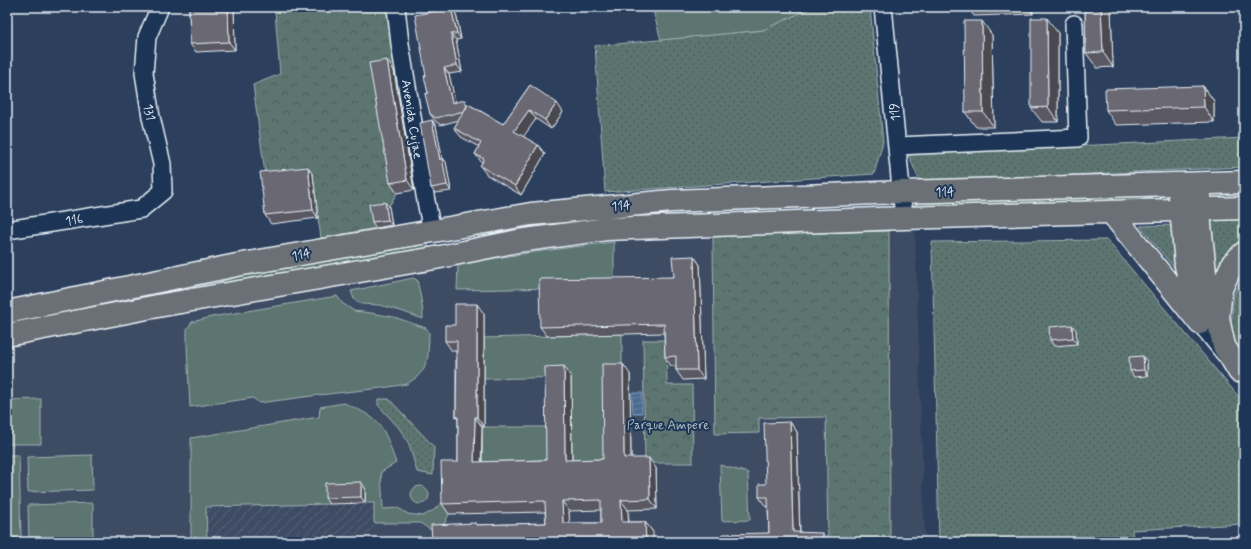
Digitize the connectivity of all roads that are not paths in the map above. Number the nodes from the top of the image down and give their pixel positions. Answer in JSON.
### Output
{"nodes":[{"id":1,"x":160,"y":7,"type":"edge"},
{"id":2,"x":396,"y":7,"type":"edge"},
{"id":3,"x":884,"y":7,"type":"edge"},
{"id":4,"x":1074,"y":24,"type":"dead end"},
{"id":5,"x":897,"y":146,"type":"junction"},
{"id":6,"x":1244,"y":182,"type":"edge"},
{"id":7,"x":1189,"y":183,"type":"junction"},
{"id":8,"x":902,"y":192,"type":"junction"},
{"id":9,"x":1244,"y":208,"type":"edge"},
{"id":10,"x":141,"y":209,"type":"joint"},
{"id":11,"x":1190,"y":210,"type":"junction"},
{"id":12,"x":1111,"y":212,"type":"junction"},
{"id":13,"x":904,"y":218,"type":"junction"},
{"id":14,"x":7,"y":230,"type":"edge"},
{"id":15,"x":432,"y":231,"type":"junction"},
{"id":16,"x":1244,"y":253,"type":"edge"},
{"id":17,"x":162,"y":281,"type":"junction"},
{"id":18,"x":163,"y":305,"type":"junction"},
{"id":19,"x":7,"y":312,"type":"edge"},
{"id":20,"x":1200,"y":323,"type":"junction"},
{"id":21,"x":7,"y":335,"type":"edge"},
{"id":22,"x":1241,"y":374,"type":"edge"}],
"edges":[{"from":1,"to":10,"type":"street","name":"131"},
{"from":2,"to":15,"type":"street","name":"Avenida Cujae"},
{"from":3,"to":5,"type":"street","name":"119"},
{"from":4,"to":5,"type":"street"},
{"from":5,"to":8,"type":"street","name":"119"},
{"from":6,"to":7,"type":"highway","name":"114"},
{"from":7,"to":8,"type":"highway","name":"114"},
{"from":7,"to":11,"type":"highway"},
{"from":8,"to":13,"type":"street","name":"119"},
{"from":8,"to":15,"type":"highway","name":"114"},
{"from":9,"to":11,"type":"highway","name":"114"},
{"from":10,"to":14,"type":"street","name":"116"},
{"from":11,"to":12,"type":"highway","name":"114"},
{"from":11,"to":20,"type":"highway"},
{"from":12,"to":13,"type":"highway","name":"114"},
{"from":12,"to":20,"type":"highway"},
{"from":13,"to":18,"type":"highway","name":"114"},
{"from":15,"to":17,"type":"highway","name":"114"},
{"from":16,"to":22,"type":"highway"},
{"from":17,"to":18,"type":"highway"},
{"from":17,"to":19,"type":"highway","name":"114"},
{"from":18,"to":21,"type":"highway","name":"114"},
{"from":20,"to":22,"type":"street"}]}
